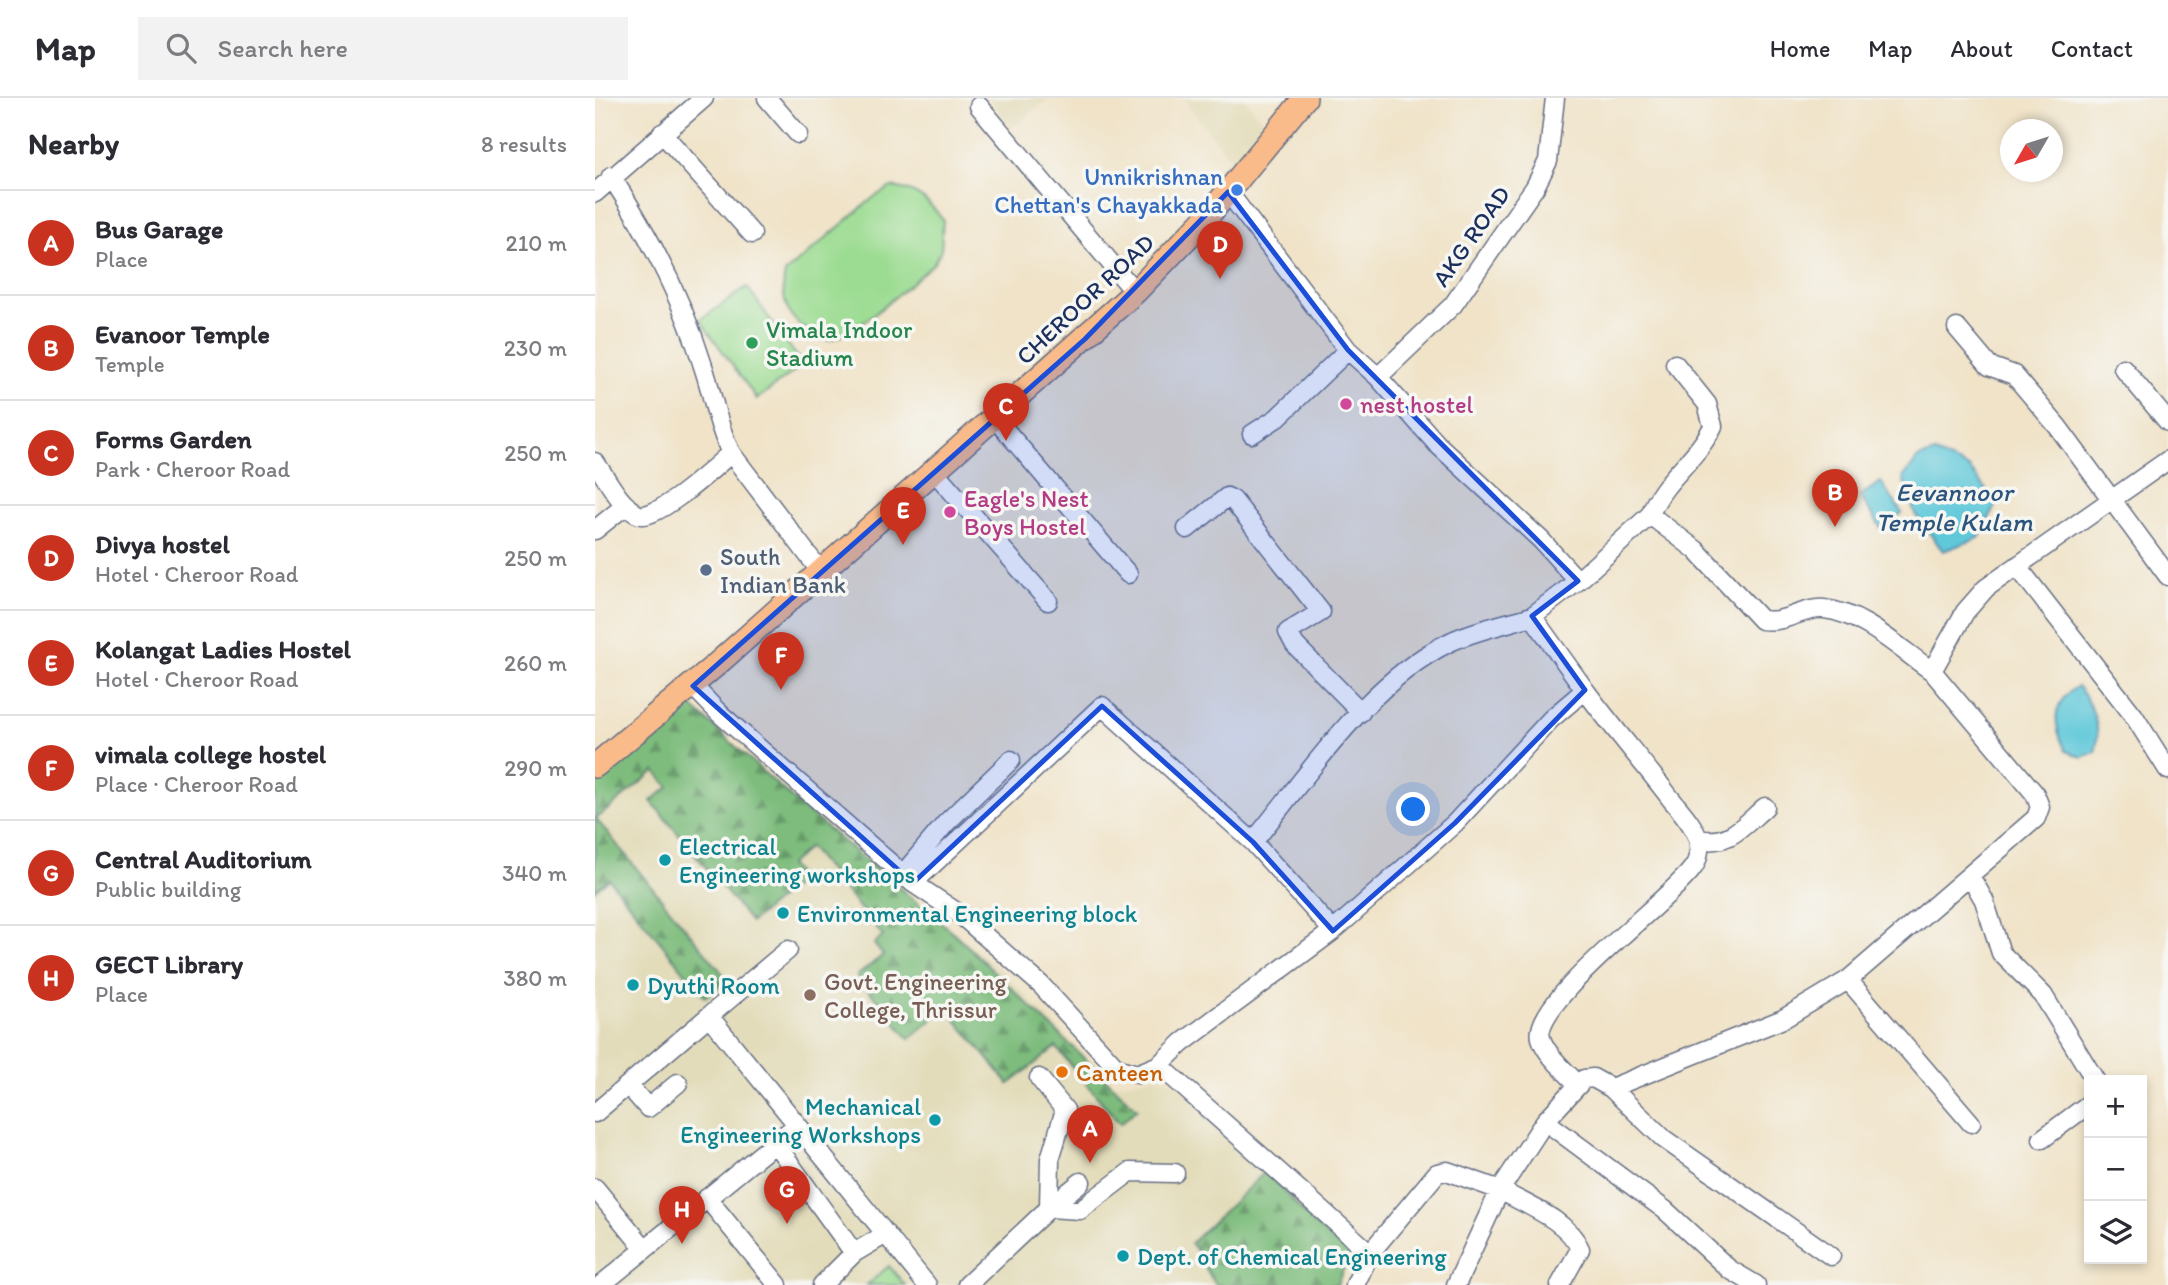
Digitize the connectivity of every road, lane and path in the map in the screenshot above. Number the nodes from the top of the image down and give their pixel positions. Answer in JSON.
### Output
{"nodes":[{"id":1,"x":704,"y":98,"type":"edge"},
{"id":2,"x":767,"y":98,"type":"edge"},
{"id":3,"x":1305,"y":98,"type":"edge"},
{"id":4,"x":1555,"y":98,"type":"edge"},
{"id":5,"x":979,"y":106,"type":"dead end"},
{"id":6,"x":662,"y":133,"type":"junction"},
{"id":7,"x":798,"y":134,"type":"dead end"},
{"id":8,"x":600,"y":185,"type":"edge"},
{"id":9,"x":1227,"y":192,"type":"junction"},
{"id":10,"x":752,"y":234,"type":"dead end"},
{"id":11,"x":1135,"y":292,"type":"junction"},
{"id":12,"x":1957,"y":328,"type":"dead end"},
{"id":13,"x":1348,"y":350,"type":"junction"},
{"id":14,"x":1675,"y":364,"type":"dead end"},
{"id":15,"x":2123,"y":368,"type":"dead end"},
{"id":16,"x":1378,"y":377,"type":"junction"},
{"id":17,"x":995,"y":418,"type":"junction"},
{"id":18,"x":2168,"y":422,"type":"edge"},
{"id":19,"x":1252,"y":434,"type":"dead end"},
{"id":20,"x":731,"y":453,"type":"junction"},
{"id":21,"x":2168,"y":460,"type":"edge"},
{"id":22,"x":595,"y":462,"type":"edge"},
{"id":23,"x":934,"y":471,"type":"junction"},
{"id":24,"x":2111,"y":502,"type":"junction"},
{"id":25,"x":626,"y":505,"type":"junction"},
{"id":26,"x":1650,"y":515,"type":"junction"},
{"id":27,"x":1187,"y":528,"type":"dead end"},
{"id":28,"x":595,"y":530,"type":"edge"},
{"id":29,"x":2017,"y":566,"type":"junction"},
{"id":30,"x":821,"y":572,"type":"junction"},
{"id":31,"x":1128,"y":573,"type":"dead end"},
{"id":32,"x":2168,"y":576,"type":"edge"},
{"id":33,"x":1578,"y":581,"type":"junction"},
{"id":34,"x":1048,"y":601,"type":"dead end"},
{"id":35,"x":1532,"y":616,"type":"junction"},
{"id":36,"x":1932,"y":671,"type":"junction"},
{"id":37,"x":692,"y":685,"type":"junction"},
{"id":38,"x":1585,"y":690,"type":"junction"},
{"id":39,"x":1360,"y":712,"type":"junction"},
{"id":40,"x":1011,"y":760,"type":"dead end"},
{"id":41,"x":595,"y":766,"type":"edge"},
{"id":42,"x":2168,"y":770,"type":"edge"},
{"id":43,"x":1765,"y":807,"type":"dead end"},
{"id":44,"x":1698,"y":839,"type":"junction"},
{"id":45,"x":1253,"y":842,"type":"junction"},
{"id":46,"x":1970,"y":876,"type":"junction"},
{"id":47,"x":908,"y":879,"type":"junction"},
{"id":48,"x":1333,"y":931,"type":"junction"},
{"id":49,"x":788,"y":950,"type":"dead end"},
{"id":50,"x":1848,"y":980,"type":"junction"},
{"id":51,"x":702,"y":1025,"type":"junction"},
{"id":52,"x":1159,"y":1065,"type":"junction"},
{"id":53,"x":2092,"y":1075,"type":"edge"},
{"id":54,"x":1039,"y":1078,"type":"dead end"},
{"id":55,"x":678,"y":1083,"type":"dead end"},
{"id":56,"x":1577,"y":1084,"type":"junction"},
{"id":57,"x":628,"y":1085,"type":"junction"},
{"id":58,"x":1611,"y":1088,"type":"junction"},
{"id":59,"x":2084,"y":1108,"type":"edge"},
{"id":60,"x":595,"y":1112,"type":"edge"},
{"id":61,"x":1545,"y":1121,"type":"junction"},
{"id":62,"x":1971,"y":1123,"type":"dead end"},
{"id":63,"x":797,"y":1125,"type":"junction"},
{"id":64,"x":2042,"y":1139,"type":"dead end"},
{"id":65,"x":775,"y":1143,"type":"junction"},
{"id":66,"x":1175,"y":1173,"type":"dead end"},
{"id":67,"x":1081,"y":1182,"type":"dead end"},
{"id":68,"x":595,"y":1188,"type":"edge"},
{"id":69,"x":1500,"y":1190,"type":"junction"},
{"id":70,"x":707,"y":1198,"type":"junction"},
{"id":71,"x":1049,"y":1209,"type":"junction"},
{"id":72,"x":885,"y":1234,"type":"junction"},
{"id":73,"x":645,"y":1249,"type":"junction"},
{"id":74,"x":855,"y":1253,"type":"junction"},
{"id":75,"x":1370,"y":1253,"type":"junction"},
{"id":76,"x":1831,"y":1256,"type":"dead end"},
{"id":77,"x":975,"y":1284,"type":"edge"},
{"id":78,"x":601,"y":1285,"type":"edge"},
{"id":79,"x":778,"y":1285,"type":"edge"},
{"id":80,"x":822,"y":1285,"type":"edge"},
{"id":81,"x":927,"y":1285,"type":"edge"},
{"id":82,"x":1355,"y":1285,"type":"edge"},
{"id":83,"x":1456,"y":1285,"type":"edge"},
{"id":84,"x":1560,"y":1285,"type":"edge"},
{"id":85,"x":1756,"y":1285,"type":"edge"}],
"edges":[{"from":1,"to":6,"type":"street"},
{"from":2,"to":7,"type":"street"},
{"from":3,"to":9,"type":"main road","name":"CHEROOR ROAD"},
{"from":4,"to":16,"type":"street","name":"AKG ROAD"},
{"from":5,"to":11,"type":"street"},
{"from":6,"to":8,"type":"street"},
{"from":6,"to":10,"type":"street"},
{"from":8,"to":20,"type":"street"},
{"from":9,"to":11,"type":"main road","name":"CHEROOR ROAD"},
{"from":9,"to":13,"type":"street"},
{"from":11,"to":17,"type":"main road","name":"CHEROOR ROAD"},
{"from":12,"to":24,"type":"street"},
{"from":13,"to":16,"type":"street"},
{"from":13,"to":19,"type":"street"},
{"from":14,"to":26,"type":"street"},
{"from":15,"to":18,"type":"street"},
{"from":16,"to":33,"type":"street"},
{"from":17,"to":23,"type":"main road","name":"CHEROOR ROAD"},
{"from":17,"to":31,"type":"street"},
{"from":20,"to":25,"type":"street"},
{"from":20,"to":30,"type":"street"},
{"from":21,"to":24,"type":"street"},
{"from":22,"to":25,"type":"street"},
{"from":23,"to":30,"type":"main road","name":"CHEROOR ROAD"},
{"from":23,"to":34,"type":"street"},
{"from":24,"to":29,"type":"street"},
{"from":24,"to":32,"type":"street"},
{"from":25,"to":28,"type":"street"},
{"from":26,"to":33,"type":"street"},
{"from":26,"to":36,"type":"street"},
{"from":27,"to":39,"type":"street"},
{"from":29,"to":36,"type":"street"},
{"from":29,"to":42,"type":"street"},
{"from":30,"to":37,"type":"main road","name":"CHEROOR ROAD"},
{"from":33,"to":35,"type":"street"},
{"from":35,"to":38,"type":"street"},
{"from":35,"to":39,"type":"street"},
{"from":36,"to":46,"type":"street"},
{"from":37,"to":41,"type":"main road","name":"CHEROOR ROAD"},
{"from":37,"to":47,"type":"street"},
{"from":38,"to":44,"type":"street"},
{"from":38,"to":48,"type":"street"},
{"from":39,"to":45,"type":"street"},
{"from":40,"to":47,"type":"street"},
{"from":43,"to":44,"type":"street"},
{"from":44,"to":56,"type":"street"},
{"from":45,"to":47,"type":"street"},
{"from":45,"to":48,"type":"street"},
{"from":46,"to":50,"type":"street"},
{"from":46,"to":53,"type":"street"},
{"from":47,"to":52,"type":"street"},
{"from":48,"to":52,"type":"street"},
{"from":49,"to":51,"type":"street"},
{"from":50,"to":58,"type":"street"},
{"from":50,"to":62,"type":"street"},
{"from":51,"to":57,"type":"street"},
{"from":51,"to":63,"type":"street"},
{"from":52,"to":75,"type":"street"},
{"from":54,"to":71,"type":"street"},
{"from":55,"to":57,"type":"street"},
{"from":56,"to":58,"type":"street"},
{"from":56,"to":61,"type":"street"},
{"from":57,"to":60,"type":"street"},
{"from":58,"to":76,"type":"street"},
{"from":59,"to":64,"type":"street"},
{"from":61,"to":69,"type":"street"},
{"from":61,"to":85,"type":"street"},
{"from":63,"to":65,"type":"street"},
{"from":63,"to":72,"type":"street"},
{"from":65,"to":70,"type":"street"},
{"from":65,"to":74,"type":"street"},
{"from":66,"to":71,"type":"street"},
{"from":67,"to":71,"type":"street"},
{"from":68,"to":73,"type":"street"},
{"from":69,"to":75,"type":"street"},
{"from":69,"to":83,"type":"street"},
{"from":69,"to":84,"type":"street"},
{"from":70,"to":73,"type":"street"},
{"from":70,"to":79,"type":"street"},
{"from":71,"to":77,"type":"street"},
{"from":72,"to":74,"type":"street"},
{"from":72,"to":81,"type":"street"},
{"from":73,"to":78,"type":"street"},
{"from":74,"to":80,"type":"street"},
{"from":75,"to":82,"type":"street"}]}
